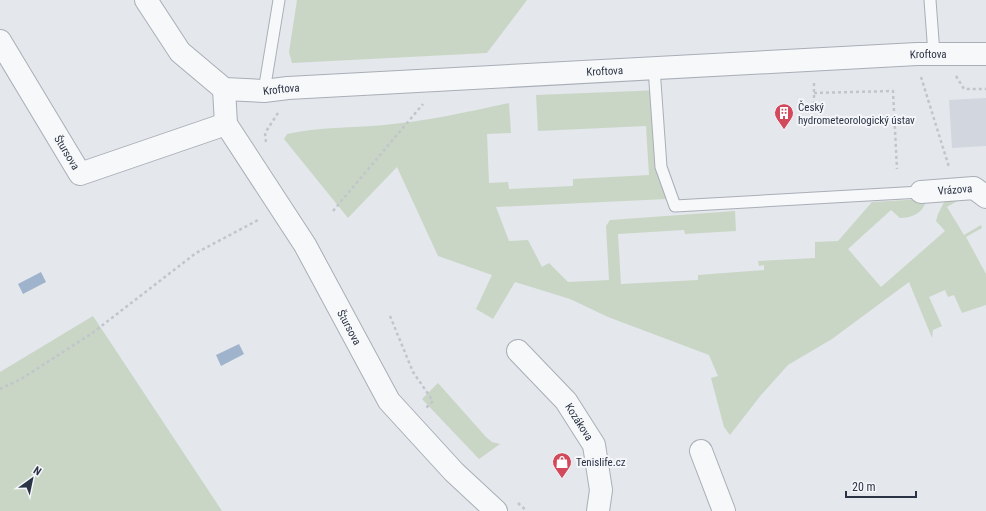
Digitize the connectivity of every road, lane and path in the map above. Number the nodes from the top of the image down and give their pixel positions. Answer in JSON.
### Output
{"nodes":[{"id":1,"x":146,"y":0,"type":"edge"},
{"id":2,"x":279,"y":0,"type":"edge"},
{"id":3,"x":930,"y":0,"type":"edge"},
{"id":4,"x":3,"y":50,"type":"edge"},
{"id":5,"x":934,"y":54,"type":"junction"},
{"id":6,"x":986,"y":54,"type":"edge"},
{"id":7,"x":654,"y":68,"type":"junction"},
{"id":8,"x":920,"y":74,"type":"dead end"},
{"id":9,"x":813,"y":78,"type":"dead end"},
{"id":10,"x":444,"y":79,"type":"junction"},
{"id":11,"x":224,"y":88,"type":"junction"},
{"id":12,"x":264,"y":91,"type":"junction"},
{"id":13,"x":814,"y":93,"type":"junction"},
{"id":14,"x":814,"y":103,"type":"dead end"},
{"id":15,"x":226,"y":124,"type":"junction"},
{"id":16,"x":946,"y":158,"type":"dead end"},
{"id":17,"x":898,"y":169,"type":"dead end"},
{"id":18,"x":921,"y":192,"type":"joint"},
{"id":19,"x":986,"y":197,"type":"edge"},
{"id":20,"x":333,"y":211,"type":"dead end"},
{"id":21,"x":238,"y":230,"type":"dead end"},
{"id":22,"x":390,"y":316,"type":"dead end"},
{"id":23,"x":518,"y":351,"type":"dead end"},
{"id":24,"x":0,"y":389,"type":"edge"},
{"id":25,"x":429,"y":405,"type":"dead end"},
{"id":26,"x":701,"y":451,"type":"dead end"},
{"id":27,"x":496,"y":511,"type":"edge"},
{"id":28,"x":598,"y":511,"type":"edge"},
{"id":29,"x":724,"y":511,"type":"edge"}],
"edges":[{"from":1,"to":11,"type":"street"},
{"from":2,"to":12,"type":"lane"},
{"from":3,"to":5,"type":"lane"},
{"from":4,"to":15,"type":"street","name":"Štursova"},
{"from":5,"to":6,"type":"street","name":"Kroftova"},
{"from":5,"to":7,"type":"street","name":"Kroftova"},
{"from":7,"to":10,"type":"street","name":"Kroftova"},
{"from":7,"to":18,"type":"lane"},
{"from":8,"to":16,"type":"path"},
{"from":9,"to":13,"type":"path"},
{"from":10,"to":12,"type":"street","name":"Kroftova"},
{"from":10,"to":20,"type":"path"},
{"from":11,"to":12,"type":"street","name":"Kroftova"},
{"from":11,"to":15,"type":"street","name":"Štursova"},
{"from":13,"to":14,"type":"path"},
{"from":13,"to":17,"type":"path"},
{"from":15,"to":27,"type":"street","name":"Štursova"},
{"from":18,"to":19,"type":"street","name":"Vrázova"},
{"from":21,"to":24,"type":"path"},
{"from":22,"to":25,"type":"path"},
{"from":23,"to":28,"type":"street","name":"Kozákova"},
{"from":26,"to":29,"type":"street"}]}
